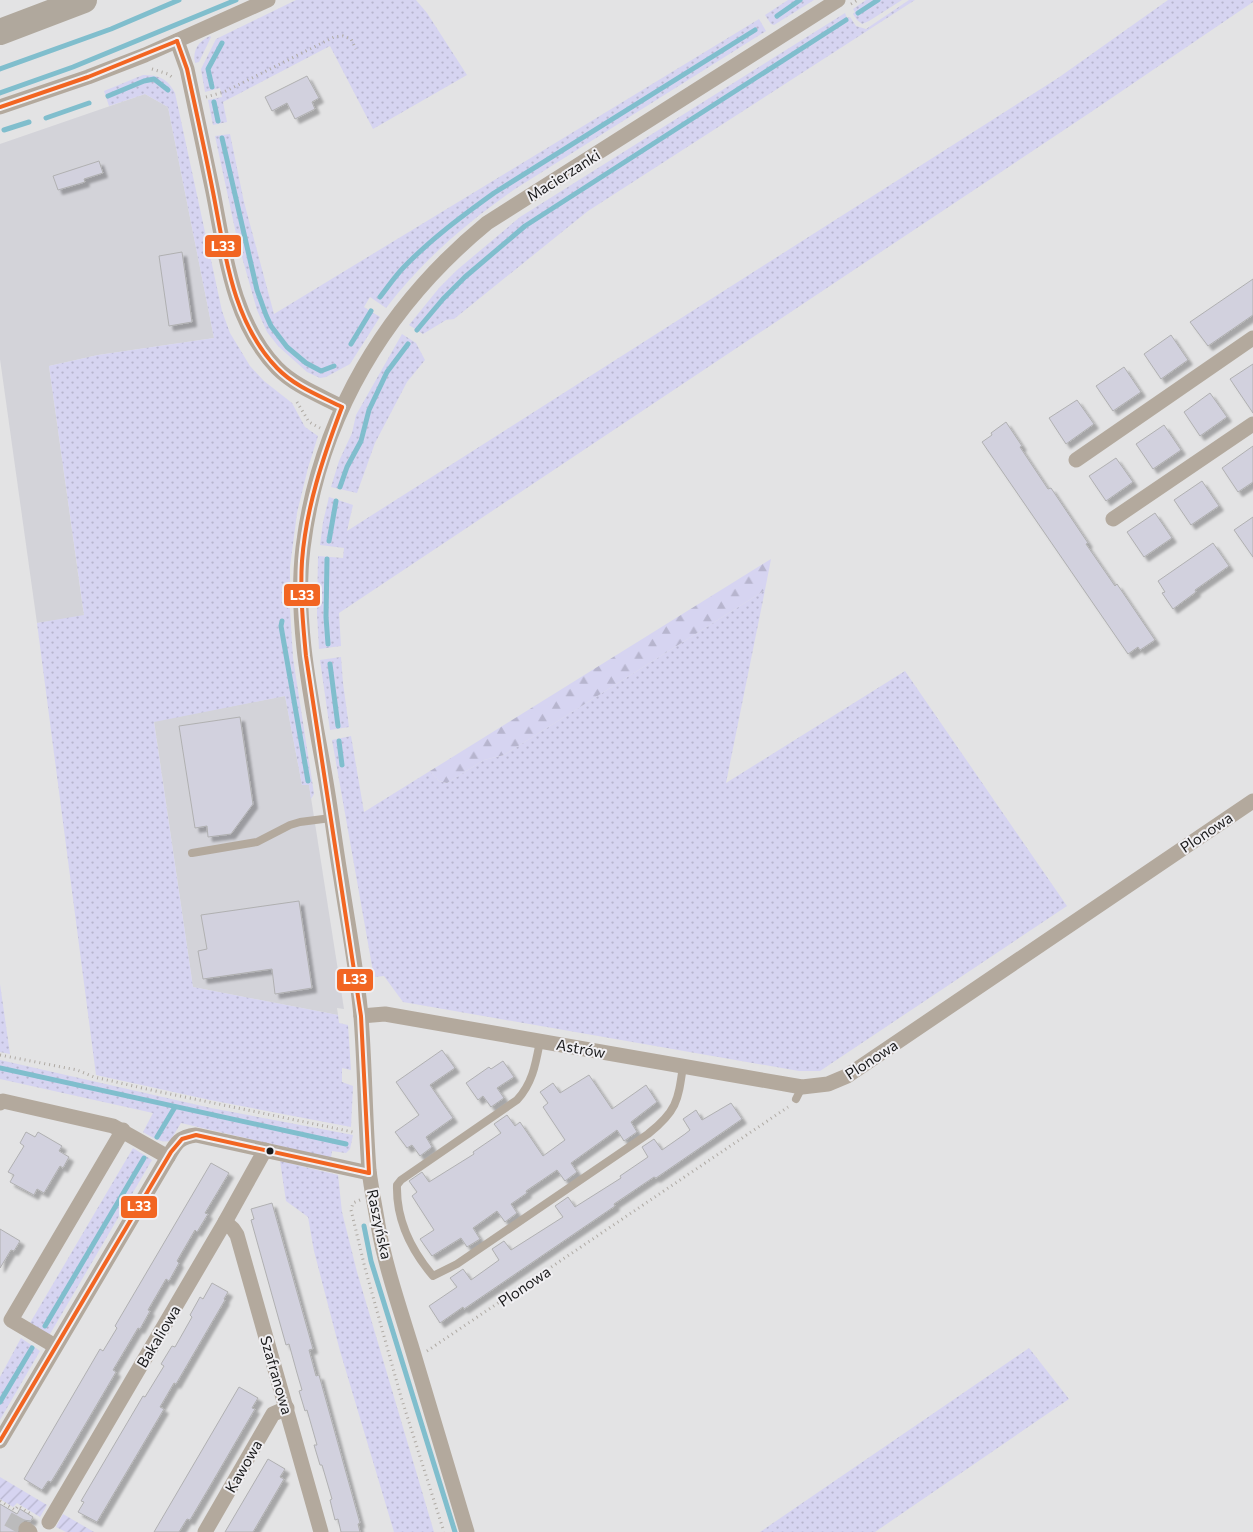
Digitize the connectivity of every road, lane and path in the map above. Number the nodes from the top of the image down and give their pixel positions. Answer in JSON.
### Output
{"nodes":[{"id":1,"x":84,"y":0,"type":"edge"},
{"id":2,"x":268,"y":0,"type":"edge"},
{"id":3,"x":858,"y":0,"type":"edge"},
{"id":4,"x":843,"y":3,"type":"edge"},
{"id":5,"x":0,"y":32,"type":"edge"},
{"id":6,"x":177,"y":41,"type":"junction"},
{"id":7,"x":356,"y":49,"type":"dead end"},
{"id":8,"x":194,"y":101,"type":"junction"},
{"id":9,"x":0,"y":107,"type":"edge"},
{"id":10,"x":1253,"y":338,"type":"edge"},
{"id":11,"x":342,"y":406,"type":"junction"},
{"id":12,"x":1253,"y":424,"type":"edge"},
{"id":13,"x":1076,"y":460,"type":"dead end"},
{"id":14,"x":1113,"y":519,"type":"dead end"},
{"id":15,"x":1253,"y":801,"type":"edge"},
{"id":16,"x":331,"y":818,"type":"junction"},
{"id":17,"x":192,"y":853,"type":"dead end"},
{"id":18,"x":361,"y":1016,"type":"junction"},
{"id":19,"x":540,"y":1041,"type":"junction"},
{"id":20,"x":0,"y":1055,"type":"edge"},
{"id":21,"x":683,"y":1066,"type":"junction"},
{"id":22,"x":799,"y":1093,"type":"junction"},
{"id":23,"x":0,"y":1103,"type":"edge"},
{"id":24,"x":123,"y":1130,"type":"junction"},
{"id":25,"x":358,"y":1133,"type":"dead end"},
{"id":26,"x":265,"y":1150,"type":"junction"},
{"id":27,"x":168,"y":1157,"type":"junction"},
{"id":28,"x":370,"y":1173,"type":"junction"},
{"id":29,"x":365,"y":1199,"type":"dead end"},
{"id":30,"x":226,"y":1222,"type":"junction"},
{"id":31,"x":56,"y":1346,"type":"junction"},
{"id":32,"x":416,"y":1359,"type":"junction"},
{"id":33,"x":287,"y":1408,"type":"junction"},
{"id":34,"x":0,"y":1441,"type":"edge"},
{"id":35,"x":0,"y":1501,"type":"edge"},
{"id":36,"x":26,"y":1511,"type":"dead end"},
{"id":37,"x":49,"y":1522,"type":"dead end"},
{"id":38,"x":205,"y":1532,"type":"edge"},
{"id":39,"x":321,"y":1532,"type":"edge"},
{"id":40,"x":444,"y":1532,"type":"edge"},
{"id":41,"x":467,"y":1532,"type":"edge"}],
"edges":[{"from":1,"to":5,"type":"highway"},
{"from":2,"to":6,"type":"street"},
{"from":3,"to":4,"type":"path"},
{"from":4,"to":11,"type":"street","name":"Macierzanki"},
{"from":6,"to":8,"type":"street"},
{"from":6,"to":9,"type":"street"},
{"from":7,"to":8,"type":"path"},
{"from":8,"to":11,"type":"street"},
{"from":10,"to":13,"type":"street"},
{"from":11,"to":16,"type":"street","name":"Raszyńska"},
{"from":12,"to":14,"type":"street"},
{"from":15,"to":22,"type":"street","name":"Plonowa"},
{"from":16,"to":17,"type":"lane"},
{"from":16,"to":18,"type":"street","name":"Raszyńska"},
{"from":18,"to":19,"type":"street","name":"Astrów"},
{"from":18,"to":28,"type":"street","name":"Raszyńska"},
{"from":19,"to":21,"type":"street","name":"Astrów"},
{"from":19,"to":21,"type":"lane"},
{"from":20,"to":25,"type":"path"},
{"from":21,"to":22,"type":"street","name":"Astrów"},
{"from":22,"to":32,"type":"path","name":"Plonowa"},
{"from":23,"to":24,"type":"street"},
{"from":24,"to":27,"type":"street"},
{"from":24,"to":31,"type":"street"},
{"from":26,"to":27,"type":"street"},
{"from":26,"to":28,"type":"street"},
{"from":26,"to":30,"type":"street","name":"Bakaliowa"},
{"from":27,"to":31,"type":"street"},
{"from":28,"to":32,"type":"street","name":"Raszyńska"},
{"from":29,"to":40,"type":"path"},
{"from":30,"to":33,"type":"street","name":"Szafranowa"},
{"from":30,"to":37,"type":"street","name":"Bakaliowa"},
{"from":31,"to":34,"type":"street"},
{"from":32,"to":41,"type":"street","name":"Raszyńska"},
{"from":33,"to":38,"type":"street","name":"Kawowa"},
{"from":33,"to":39,"type":"street","name":"Szafranowa"},
{"from":35,"to":36,"type":"path"}]}
